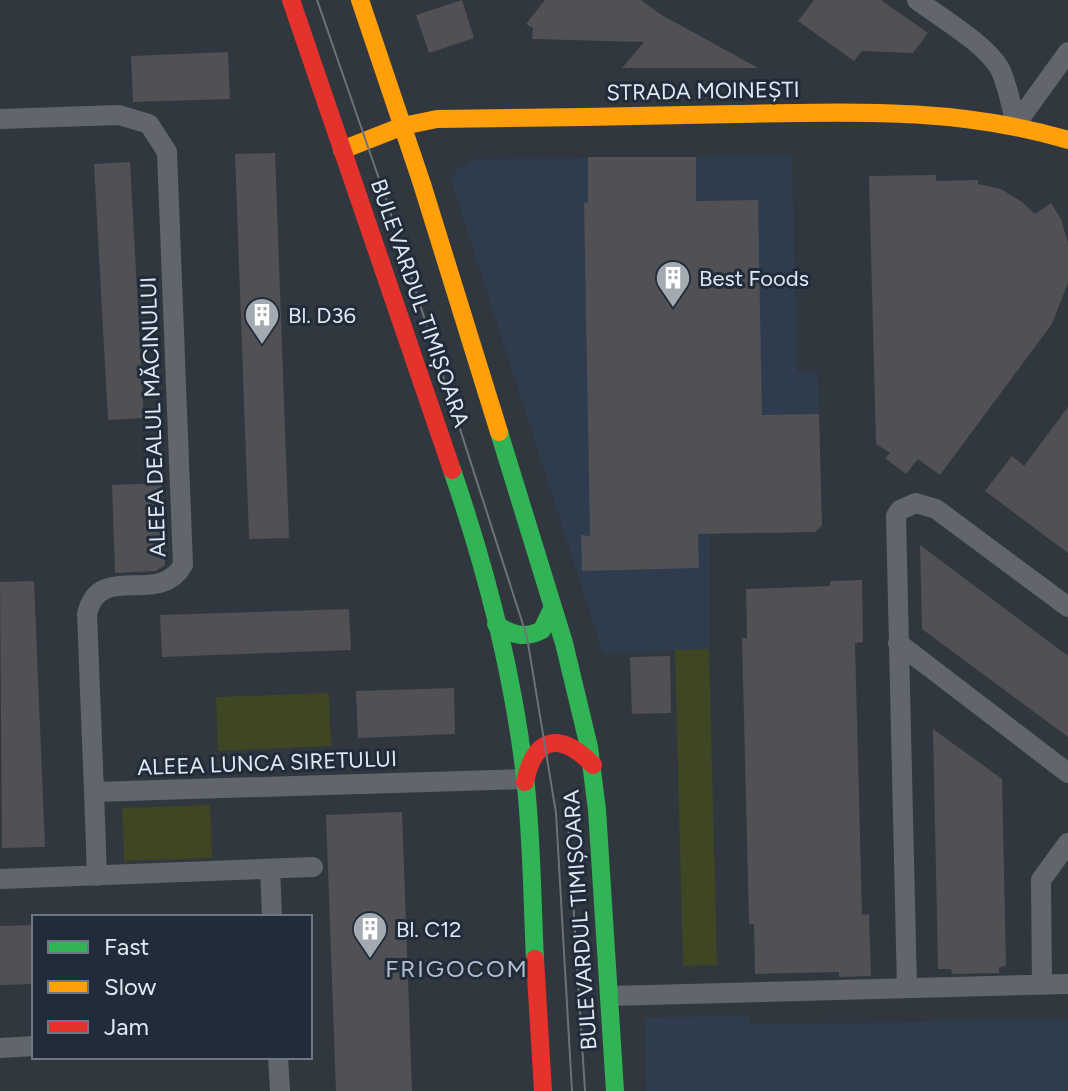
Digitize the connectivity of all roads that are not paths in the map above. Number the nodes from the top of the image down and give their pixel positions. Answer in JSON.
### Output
{"nodes":[{"id":1,"x":291,"y":0,"type":"edge"},
{"id":2,"x":360,"y":0,"type":"edge"},
{"id":3,"x":917,"y":0,"type":"edge"},
{"id":4,"x":1068,"y":52,"type":"edge"},
{"id":5,"x":0,"y":119,"type":"edge"},
{"id":6,"x":1016,"y":124,"type":"junction"},
{"id":7,"x":403,"y":126,"type":"junction"},
{"id":8,"x":1068,"y":140,"type":"edge"},
{"id":9,"x":342,"y":150,"type":"junction"},
{"id":10,"x":553,"y":607,"type":"junction"},
{"id":11,"x":1068,"y":607,"type":"edge"},
{"id":12,"x":496,"y":624,"type":"junction"},
{"id":13,"x":898,"y":643,"type":"junction"},
{"id":14,"x":593,"y":765,"type":"junction"},
{"id":15,"x":1068,"y":773,"type":"edge"},
{"id":16,"x":525,"y":779,"type":"junction"},
{"id":17,"x":94,"y":792,"type":"junction"},
{"id":18,"x":1068,"y":843,"type":"edge"},
{"id":19,"x":313,"y":867,"type":"dead end"},
{"id":20,"x":270,"y":869,"type":"junction"},
{"id":21,"x":97,"y":876,"type":"junction"},
{"id":22,"x":0,"y":879,"type":"edge"},
{"id":23,"x":272,"y":915,"type":"edge"},
{"id":24,"x":1068,"y":984,"type":"edge"},
{"id":25,"x":1042,"y":985,"type":"junction"},
{"id":26,"x":907,"y":988,"type":"junction"},
{"id":27,"x":610,"y":996,"type":"junction"},
{"id":28,"x":32,"y":1046,"type":"edge"},
{"id":29,"x":0,"y":1048,"type":"edge"},
{"id":30,"x":278,"y":1059,"type":"edge"},
{"id":31,"x":280,"y":1091,"type":"edge"},
{"id":32,"x":543,"y":1091,"type":"edge"},
{"id":33,"x":615,"y":1091,"type":"edge"}],
"edges":[{"from":1,"to":9,"type":"main road","name":"BULEVARDUL TIMIȘOARA"},
{"from":2,"to":7,"type":"main road","name":"BULEVARDUL TIMIȘOARA"},
{"from":3,"to":6,"type":"street"},
{"from":4,"to":6,"type":"street"},
{"from":5,"to":17,"type":"street","name":"ALEEA DEALUL MĂCINULUI"},
{"from":6,"to":7,"type":"main road","name":"STRADA MOINEȘTI"},
{"from":6,"to":8,"type":"main road","name":"STRADA MOINEȘTI"},
{"from":7,"to":9,"type":"main road","name":"STRADA MOINEȘTI"},
{"from":7,"to":10,"type":"main road","name":"BULEVARDUL TIMIȘOARA"},
{"from":9,"to":12,"type":"main road","name":"BULEVARDUL TIMIȘOARA"},
{"from":10,"to":12,"type":"main road"},
{"from":10,"to":14,"type":"main road","name":"BULEVARDUL TIMIȘOARA"},
{"from":11,"to":13,"type":"street"},
{"from":12,"to":16,"type":"main road","name":"BULEVARDUL TIMIȘOARA"},
{"from":13,"to":15,"type":"street"},
{"from":13,"to":26,"type":"street"},
{"from":14,"to":16,"type":"main road"},
{"from":14,"to":27,"type":"main road","name":"BULEVARDUL TIMIȘOARA"},
{"from":16,"to":17,"type":"street","name":"ALEEA LUNCA SIRETULUI"},
{"from":16,"to":32,"type":"main road","name":"BULEVARDUL TIMIȘOARA"},
{"from":17,"to":21,"type":"street"},
{"from":18,"to":25,"type":"street"},
{"from":19,"to":20,"type":"street"},
{"from":20,"to":21,"type":"street"},
{"from":20,"to":23,"type":"street"},
{"from":21,"to":22,"type":"street"},
{"from":24,"to":25,"type":"street"},
{"from":25,"to":26,"type":"street"},
{"from":26,"to":27,"type":"street"},
{"from":27,"to":33,"type":"main road","name":"BULEVARDUL TIMIȘOARA"},
{"from":28,"to":29,"type":"street"},
{"from":30,"to":31,"type":"street"}]}
